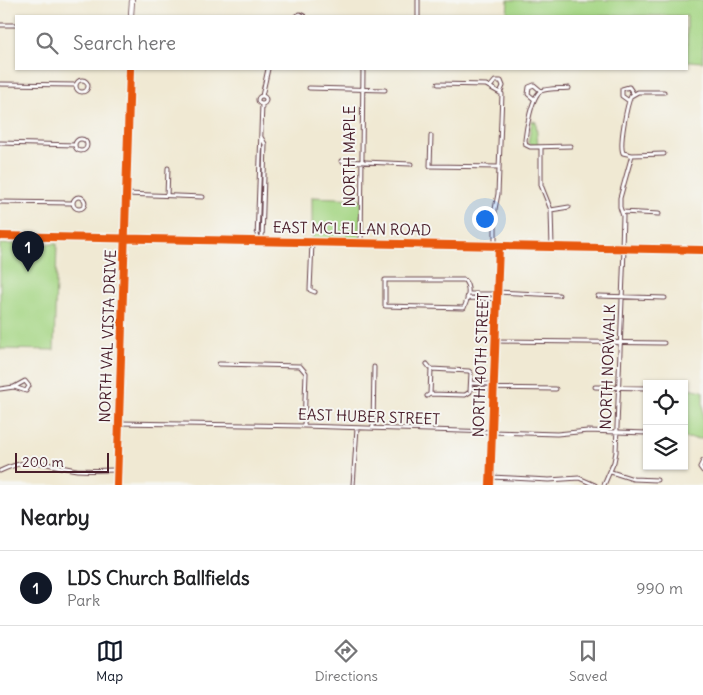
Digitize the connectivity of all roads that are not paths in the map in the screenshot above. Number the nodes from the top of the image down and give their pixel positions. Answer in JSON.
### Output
{"nodes":[{"id":1,"x":132,"y":0,"type":"edge"},
{"id":2,"x":418,"y":0,"type":"edge"},
{"id":3,"x":131,"y":15,"type":"edge"},
{"id":4,"x":418,"y":15,"type":"edge"},
{"id":5,"x":0,"y":25,"type":"edge"},
{"id":6,"x":15,"y":25,"type":"edge"},
{"id":7,"x":130,"y":70,"type":"edge"},
{"id":8,"x":268,"y":70,"type":"edge"},
{"id":9,"x":363,"y":70,"type":"edge"},
{"id":10,"x":0,"y":84,"type":"edge"},
{"id":11,"x":438,"y":84,"type":"dead end"},
{"id":12,"x":76,"y":86,"type":"dead end"},
{"id":13,"x":490,"y":87,"type":"junction"},
{"id":14,"x":309,"y":88,"type":"dead end"},
{"id":15,"x":569,"y":88,"type":"dead end"},
{"id":16,"x":362,"y":89,"type":"junction"},
{"id":17,"x":385,"y":90,"type":"dead end"},
{"id":18,"x":541,"y":91,"type":"junction"},
{"id":19,"x":500,"y":92,"type":"junction"},
{"id":20,"x":664,"y":92,"type":"dead end"},
{"id":21,"x":633,"y":93,"type":"junction"},
{"id":22,"x":534,"y":98,"type":"junction"},
{"id":23,"x":629,"y":101,"type":"junction"},
{"id":24,"x":431,"y":136,"type":"dead end"},
{"id":25,"x":261,"y":137,"type":"junction"},
{"id":26,"x":0,"y":143,"type":"edge"},
{"id":27,"x":75,"y":144,"type":"dead end"},
{"id":28,"x":571,"y":146,"type":"dead end"},
{"id":29,"x":541,"y":148,"type":"junction"},
{"id":30,"x":664,"y":154,"type":"dead end"},
{"id":31,"x":632,"y":155,"type":"junction"},
{"id":32,"x":259,"y":161,"type":"junction"},
{"id":33,"x":265,"y":161,"type":"junction"},
{"id":34,"x":340,"y":161,"type":"dead end"},
{"id":35,"x":363,"y":162,"type":"junction"},
{"id":36,"x":411,"y":164,"type":"dead end"},
{"id":37,"x":499,"y":167,"type":"junction"},
{"id":38,"x":168,"y":168,"type":"dead end"},
{"id":39,"x":126,"y":194,"type":"junction"},
{"id":40,"x":167,"y":196,"type":"junction"},
{"id":41,"x":203,"y":197,"type":"dead end"},
{"id":42,"x":0,"y":202,"type":"edge"},
{"id":43,"x":73,"y":203,"type":"dead end"},
{"id":44,"x":569,"y":207,"type":"dead end"},
{"id":45,"x":258,"y":208,"type":"junction"},
{"id":46,"x":263,"y":208,"type":"junction"},
{"id":47,"x":551,"y":210,"type":"junction"},
{"id":48,"x":622,"y":212,"type":"junction"},
{"id":49,"x":659,"y":214,"type":"dead end"},
{"id":50,"x":260,"y":222,"type":"junction"},
{"id":51,"x":0,"y":236,"type":"edge"},
{"id":52,"x":125,"y":238,"type":"junction"},
{"id":53,"x":260,"y":240,"type":"junction"},
{"id":54,"x":312,"y":242,"type":"junction"},
{"id":55,"x":361,"y":243,"type":"junction"},
{"id":56,"x":497,"y":246,"type":"junction"},
{"id":57,"x":552,"y":247,"type":"junction"},
{"id":58,"x":623,"y":248,"type":"junction"},
{"id":59,"x":703,"y":250,"type":"edge"},
{"id":60,"x":316,"y":292,"type":"dead end"},
{"id":61,"x":468,"y":294,"type":"junction"},
{"id":62,"x":497,"y":295,"type":"junction"},
{"id":63,"x":559,"y":295,"type":"dead end"},
{"id":64,"x":598,"y":296,"type":"dead end"},
{"id":65,"x":622,"y":297,"type":"junction"},
{"id":66,"x":467,"y":298,"type":"junction"},
{"id":67,"x":665,"y":298,"type":"dead end"},
{"id":68,"x":495,"y":341,"type":"junction"},
{"id":69,"x":620,"y":341,"type":"junction"},
{"id":70,"x":664,"y":343,"type":"dead end"},
{"id":71,"x":219,"y":364,"type":"dead end"},
{"id":72,"x":428,"y":364,"type":"dead end"},
{"id":73,"x":374,"y":367,"type":"dead end"},
{"id":74,"x":431,"y":369,"type":"junction"},
{"id":75,"x":471,"y":383,"type":"junction"},
{"id":76,"x":479,"y":383,"type":"junction"},
{"id":77,"x":14,"y":386,"type":"dead end"},
{"id":78,"x":494,"y":387,"type":"junction"},
{"id":79,"x":595,"y":387,"type":"dead end"},
{"id":80,"x":471,"y":388,"type":"junction"},
{"id":81,"x":478,"y":388,"type":"junction"},
{"id":82,"x":619,"y":388,"type":"junction"},
{"id":83,"x":643,"y":388,"type":"edge"},
{"id":84,"x":0,"y":389,"type":"edge"},
{"id":85,"x":556,"y":389,"type":"dead end"},
{"id":86,"x":119,"y":423,"type":"junction"},
{"id":87,"x":304,"y":426,"type":"junction"},
{"id":88,"x":357,"y":428,"type":"junction"},
{"id":89,"x":373,"y":428,"type":"junction"},
{"id":90,"x":492,"y":433,"type":"junction"},
{"id":91,"x":617,"y":433,"type":"junction"},
{"id":92,"x":643,"y":433,"type":"edge"},
{"id":93,"x":703,"y":461,"type":"edge"},
{"id":94,"x":118,"y":470,"type":"junction"},
{"id":95,"x":0,"y":471,"type":"edge"},
{"id":96,"x":703,"y":471,"type":"edge"},
{"id":97,"x":611,"y":472,"type":"junction"},
{"id":98,"x":491,"y":477,"type":"junction"},
{"id":99,"x":657,"y":480,"type":"dead end"},
{"id":100,"x":118,"y":485,"type":"edge"},
{"id":101,"x":353,"y":485,"type":"edge"},
{"id":102,"x":490,"y":485,"type":"edge"},
{"id":103,"x":595,"y":485,"type":"edge"},
{"id":104,"x":604,"y":485,"type":"edge"}],
"edges":[{"from":1,"to":3,"type":"street"},
{"from":2,"to":4,"type":"street"},
{"from":5,"to":6,"type":"street"},
{"from":7,"to":39,"type":"street","name":"NORTH VAL VISTA DRIVE"},
{"from":8,"to":25,"type":"street"},
{"from":9,"to":16,"type":"street","name":"NORTH MAPLE"},
{"from":10,"to":12,"type":"street"},
{"from":11,"to":13,"type":"street"},
{"from":13,"to":19,"type":"street"},
{"from":13,"to":19,"type":"street"},
{"from":14,"to":16,"type":"street"},
{"from":15,"to":18,"type":"street"},
{"from":16,"to":17,"type":"street"},
{"from":16,"to":35,"type":"street","name":"NORTH MAPLE"},
{"from":18,"to":22,"type":"street"},
{"from":18,"to":22,"type":"street"},
{"from":19,"to":37,"type":"street"},
{"from":20,"to":21,"type":"street"},
{"from":21,"to":23,"type":"street"},
{"from":21,"to":23,"type":"street"},
{"from":22,"to":29,"type":"street"},
{"from":23,"to":31,"type":"street"},
{"from":24,"to":37,"type":"street"},
{"from":25,"to":32,"type":"street"},
{"from":25,"to":33,"type":"street"},
{"from":26,"to":27,"type":"street"},
{"from":28,"to":29,"type":"street"},
{"from":29,"to":47,"type":"street"},
{"from":30,"to":31,"type":"street"},
{"from":31,"to":48,"type":"street","name":"NORTH NORWALK"},
{"from":32,"to":33,"type":"street"},
{"from":32,"to":45,"type":"street"},
{"from":33,"to":46,"type":"street"},
{"from":34,"to":35,"type":"street"},
{"from":35,"to":36,"type":"street"},
{"from":35,"to":55,"type":"street","name":"NORTH MAPLE"},
{"from":37,"to":56,"type":"street"},
{"from":38,"to":40,"type":"street"},
{"from":39,"to":40,"type":"street"},
{"from":39,"to":52,"type":"street","name":"NORTH VAL VISTA DRIVE"},
{"from":40,"to":41,"type":"street"},
{"from":42,"to":43,"type":"street"},
{"from":44,"to":47,"type":"street"},
{"from":45,"to":46,"type":"street"},
{"from":45,"to":50,"type":"street"},
{"from":46,"to":50,"type":"street"},
{"from":47,"to":57,"type":"street"},
{"from":48,"to":49,"type":"street"},
{"from":48,"to":58,"type":"street","name":"NORTH NORWALK"},
{"from":50,"to":53,"type":"street"},
{"from":51,"to":52,"type":"street","name":"EAST MCLELLAN ROAD"},
{"from":52,"to":53,"type":"street","name":"EAST MCLELLAN ROAD"},
{"from":52,"to":86,"type":"street","name":"NORTH VAL VISTA DRIVE"},
{"from":53,"to":54,"type":"street","name":"EAST MCLELLAN ROAD"},
{"from":54,"to":55,"type":"street","name":"EAST MCLELLAN ROAD"},
{"from":54,"to":60,"type":"street"},
{"from":55,"to":56,"type":"street","name":"EAST MCLELLAN ROAD"},
{"from":56,"to":57,"type":"street","name":"EAST MCLELLAN ROAD"},
{"from":56,"to":62,"type":"street","name":"NORTH 40TH STREET"},
{"from":57,"to":58,"type":"street","name":"EAST MCLELLAN ROAD"},
{"from":58,"to":59,"type":"street","name":"EAST MCLELLAN ROAD"},
{"from":58,"to":65,"type":"street","name":"NORTH NORWALK"},
{"from":61,"to":62,"type":"street"},
{"from":61,"to":66,"type":"street"},
{"from":61,"to":66,"type":"street"},
{"from":62,"to":63,"type":"street"},
{"from":62,"to":66,"type":"street"},
{"from":62,"to":68,"type":"street","name":"NORTH 40TH STREET"},
{"from":64,"to":65,"type":"street"},
{"from":65,"to":67,"type":"street"},
{"from":65,"to":69,"type":"street","name":"NORTH NORWALK"},
{"from":68,"to":69,"type":"street"},
{"from":68,"to":78,"type":"street","name":"NORTH 40TH STREET"},
{"from":69,"to":70,"type":"street"},
{"from":69,"to":82,"type":"street","name":"NORTH NORWALK"},
{"from":71,"to":87,"type":"street"},
{"from":72,"to":74,"type":"street"},
{"from":73,"to":89,"type":"street"},
{"from":74,"to":75,"type":"street"},
{"from":74,"to":80,"type":"street"},
{"from":75,"to":76,"type":"street"},
{"from":75,"to":80,"type":"street"},
{"from":76,"to":78,"type":"street"},
{"from":76,"to":81,"type":"street"},
{"from":77,"to":84,"type":"street"},
{"from":78,"to":81,"type":"street"},
{"from":78,"to":85,"type":"street"},
{"from":78,"to":90,"type":"street","name":"NORTH 40TH STREET"},
{"from":79,"to":82,"type":"street"},
{"from":80,"to":81,"type":"street"},
{"from":82,"to":83,"type":"street"},
{"from":82,"to":91,"type":"street","name":"NORTH NORWALK"},
{"from":86,"to":87,"type":"street","name":"EAST HUBER STREET"},
{"from":86,"to":94,"type":"street","name":"NORTH VAL VISTA DRIVE"},
{"from":87,"to":88,"type":"street","name":"EAST HUBER STREET"},
{"from":88,"to":89,"type":"street","name":"EAST HUBER STREET"},
{"from":88,"to":101,"type":"street"},
{"from":89,"to":90,"type":"street","name":"EAST HUBER STREET"},
{"from":90,"to":91,"type":"street","name":"EAST HUBER STREET"},
{"from":90,"to":98,"type":"street","name":"NORTH 40TH STREET"},
{"from":91,"to":92,"type":"street","name":"EAST HUBER STREET"},
{"from":91,"to":97,"type":"street","name":"NORTH NORWALK"},
{"from":93,"to":96,"type":"street"},
{"from":94,"to":95,"type":"street"},
{"from":94,"to":100,"type":"street","name":"NORTH VAL VISTA DRIVE"},
{"from":97,"to":99,"type":"street"},
{"from":97,"to":104,"type":"street","name":"NORTH NORWALK"},
{"from":98,"to":102,"type":"street","name":"NORTH 40TH STREET"},
{"from":98,"to":103,"type":"street"}]}
